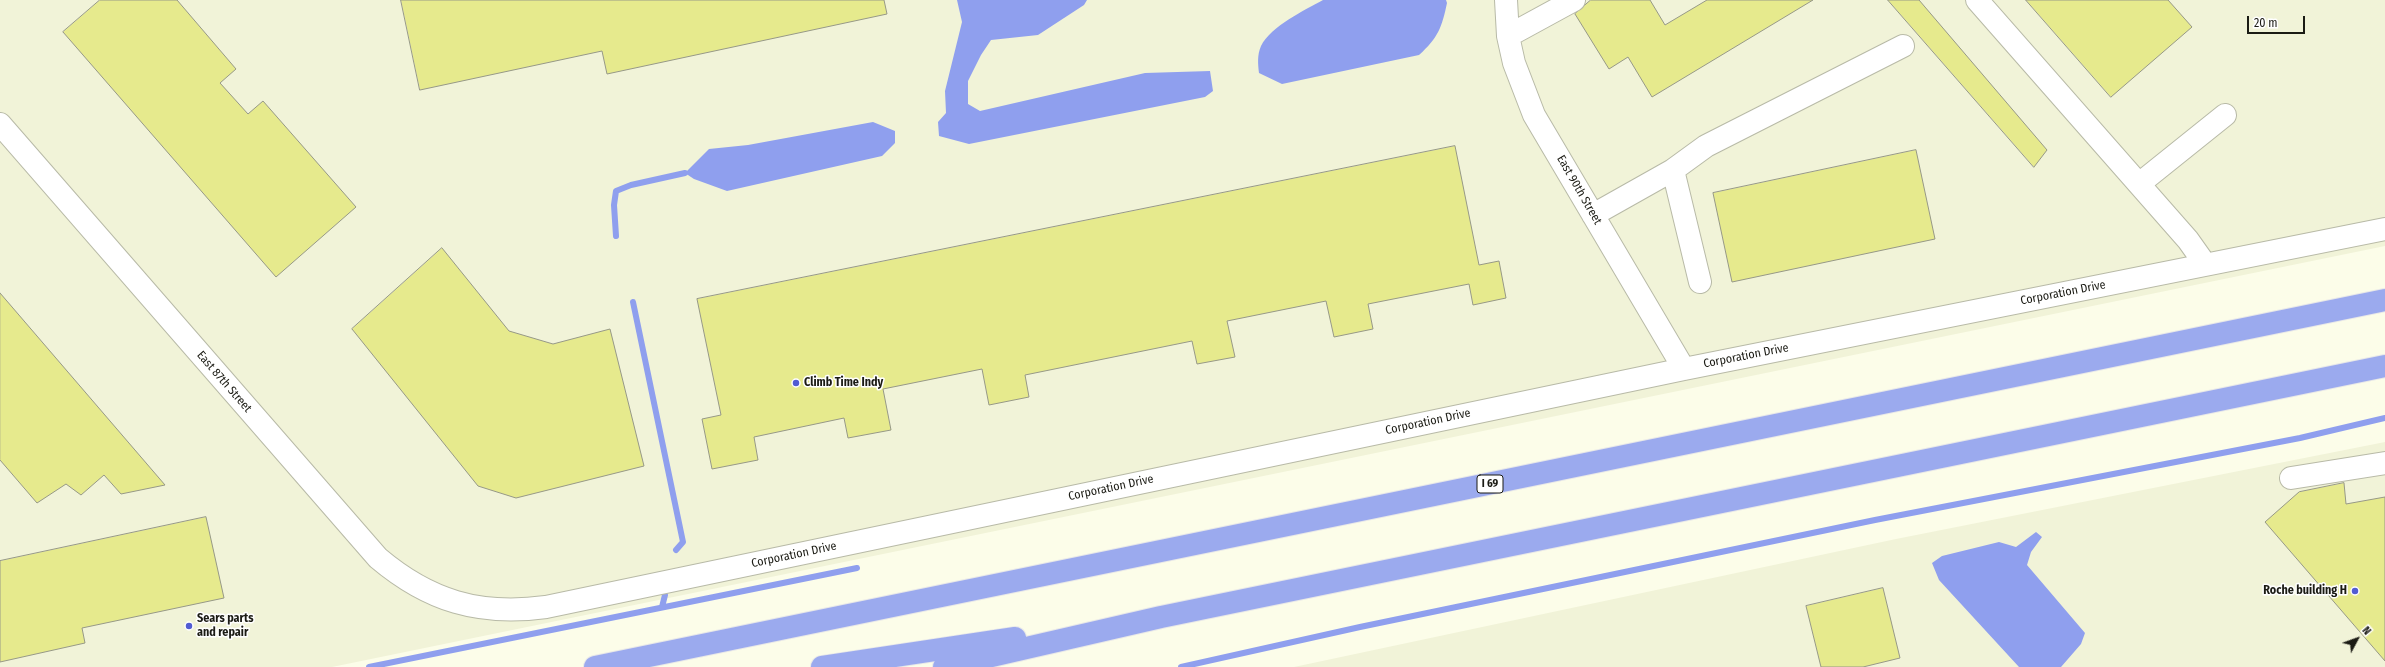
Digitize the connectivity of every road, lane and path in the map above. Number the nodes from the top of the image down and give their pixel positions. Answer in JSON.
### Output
{"nodes":[{"id":1,"x":1506,"y":0,"type":"edge"},
{"id":2,"x":1574,"y":0,"type":"edge"},
{"id":3,"x":1977,"y":0,"type":"edge"},
{"id":4,"x":1508,"y":36,"type":"junction"},
{"id":5,"x":1902,"y":46,"type":"dead end"},
{"id":6,"x":2225,"y":115,"type":"dead end"},
{"id":7,"x":0,"y":124,"type":"edge"},
{"id":8,"x":1673,"y":170,"type":"junction"},
{"id":9,"x":2139,"y":184,"type":"junction"},
{"id":10,"x":1593,"y":215,"type":"junction"},
{"id":11,"x":2385,"y":229,"type":"edge"},
{"id":12,"x":2206,"y":264,"type":"junction"},
{"id":13,"x":1700,"y":282,"type":"dead end"},
{"id":14,"x":2385,"y":300,"type":"edge"},
{"id":15,"x":2385,"y":366,"type":"edge"},
{"id":16,"x":1684,"y":369,"type":"junction"},
{"id":17,"x":2385,"y":463,"type":"edge"},
{"id":18,"x":2291,"y":478,"type":"dead end"},
{"id":19,"x":472,"y":606,"type":"joint"},
{"id":20,"x":1161,"y":617,"type":"junction"},
{"id":21,"x":595,"y":667,"type":"edge"},
{"id":22,"x":822,"y":667,"type":"edge"},
{"id":23,"x":944,"y":667,"type":"edge"}],
"edges":[{"from":1,"to":4,"type":"street","name":"East 90th Street"},
{"from":2,"to":4,"type":"street"},
{"from":3,"to":9,"type":"street"},
{"from":4,"to":10,"type":"street","name":"East 90th Street"},
{"from":5,"to":8,"type":"street"},
{"from":6,"to":9,"type":"street"},
{"from":7,"to":19,"type":"street","name":"East 87th Street"},
{"from":8,"to":10,"type":"street"},
{"from":8,"to":13,"type":"street"},
{"from":9,"to":12,"type":"street"},
{"from":10,"to":16,"type":"street","name":"East 90th Street"},
{"from":11,"to":12,"type":"street","name":"Corporation Drive"},
{"from":12,"to":16,"type":"street","name":"Corporation Drive"},
{"from":14,"to":21,"type":"highway","number":"I 69"},
{"from":15,"to":20,"type":"highway"},
{"from":16,"to":19,"type":"street","name":"Corporation Drive"},
{"from":17,"to":18,"type":"street"},
{"from":20,"to":22,"type":"highway"},
{"from":20,"to":23,"type":"highway"}]}
